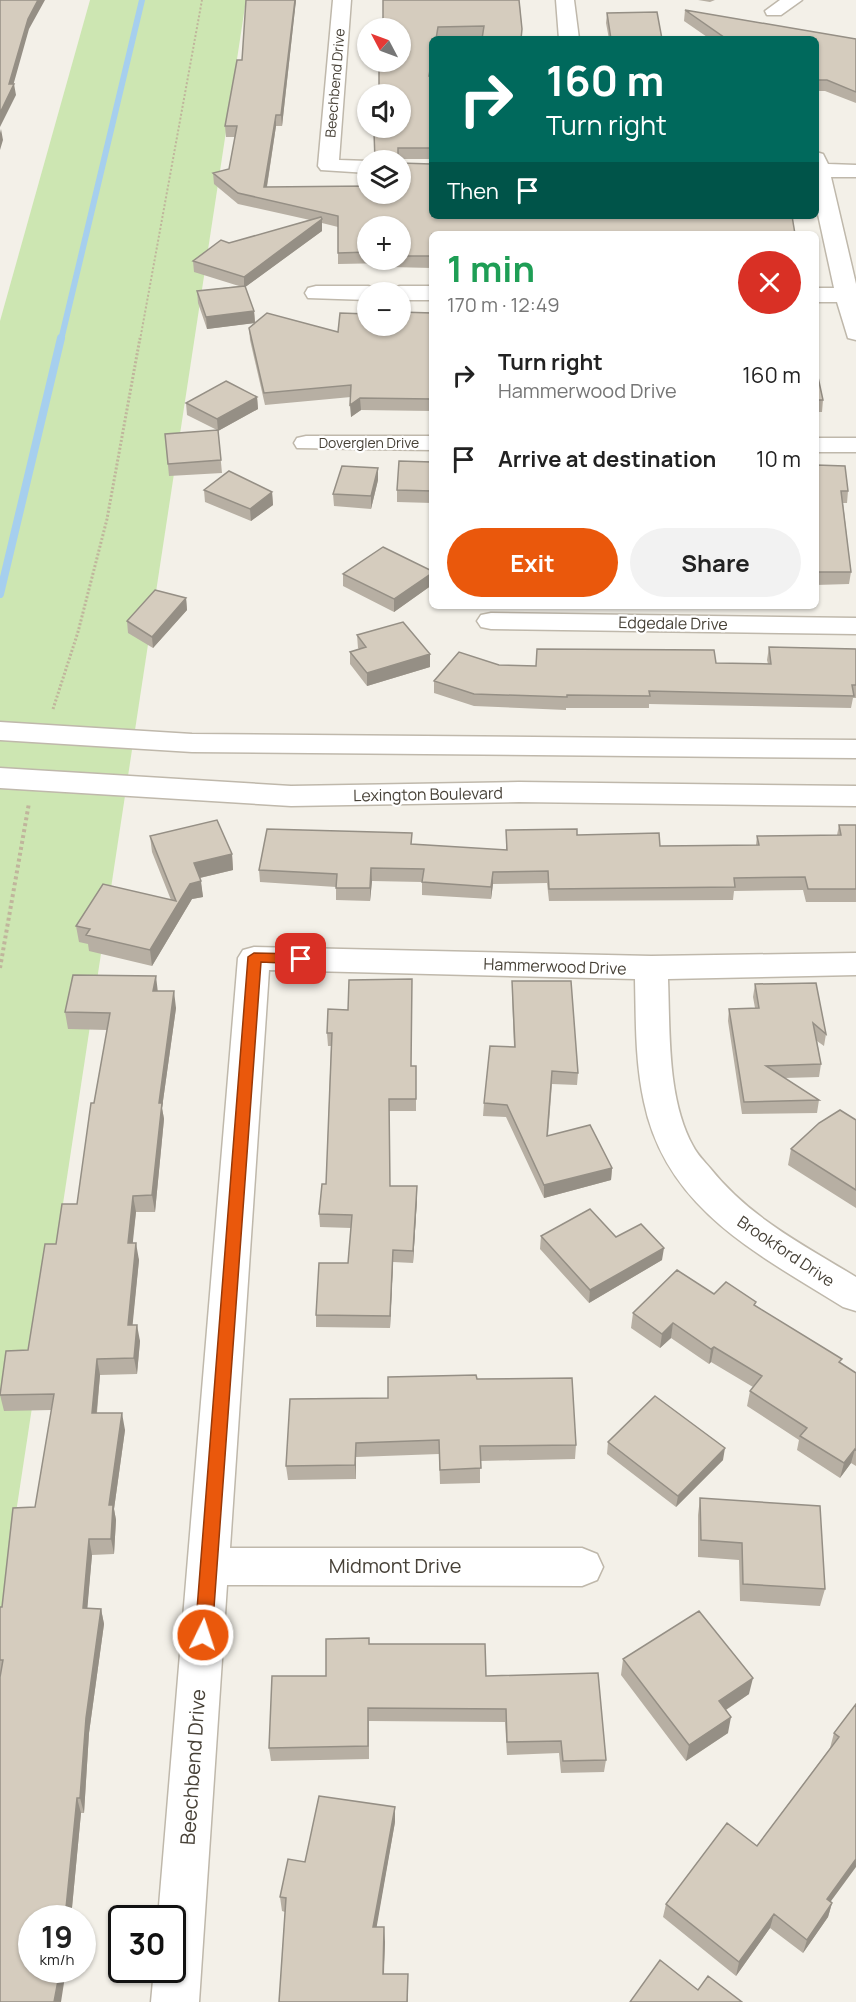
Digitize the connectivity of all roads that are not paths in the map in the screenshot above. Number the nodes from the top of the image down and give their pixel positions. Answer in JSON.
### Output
{"nodes":[{"id":1,"x":342,"y":0,"type":"edge"},
{"id":2,"x":566,"y":0,"type":"edge"},
{"id":3,"x":793,"y":0,"type":"edge"},
{"id":4,"x":774,"y":11,"type":"dead end"},
{"id":5,"x":569,"y":36,"type":"edge"},
{"id":6,"x":819,"y":166,"type":"edge"},
{"id":7,"x":357,"y":167,"type":"edge"},
{"id":8,"x":856,"y":171,"type":"edge"},
{"id":9,"x":819,"y":174,"type":"edge"},
{"id":10,"x":316,"y":293,"type":"dead end"},
{"id":11,"x":357,"y":293,"type":"edge"},
{"id":12,"x":411,"y":293,"type":"edge"},
{"id":13,"x":429,"y":293,"type":"edge"},
{"id":14,"x":819,"y":295,"type":"edge"},
{"id":15,"x":851,"y":295,"type":"edge"},
{"id":16,"x":856,"y":333,"type":"edge"},
{"id":17,"x":306,"y":443,"type":"dead end"},
{"id":18,"x":429,"y":444,"type":"edge"},
{"id":19,"x":819,"y":445,"type":"edge"},
{"id":20,"x":856,"y":445,"type":"edge"},
{"id":21,"x":491,"y":621,"type":"dead end"},
{"id":22,"x":856,"y":626,"type":"edge"},
{"id":23,"x":0,"y":731,"type":"edge"},
{"id":24,"x":192,"y":743,"type":"junction"},
{"id":25,"x":856,"y":749,"type":"edge"},
{"id":26,"x":0,"y":778,"type":"edge"},
{"id":27,"x":181,"y":791,"type":"junction"},
{"id":28,"x":856,"y":796,"type":"edge"},
{"id":29,"x":254,"y":957,"type":"joint"},
{"id":30,"x":856,"y":964,"type":"edge"},
{"id":31,"x":651,"y":968,"type":"junction"},
{"id":32,"x":856,"y":1296,"type":"edge"},
{"id":33,"x":209,"y":1566,"type":"junction"},
{"id":34,"x":582,"y":1567,"type":"dead end"},
{"id":35,"x":175,"y":2002,"type":"edge"}],
"edges":[{"from":1,"to":7,"type":"street","name":"Beechbend Drive"},
{"from":2,"to":5,"type":"street"},
{"from":3,"to":4,"type":"street"},
{"from":6,"to":8,"type":"street"},
{"from":9,"to":15,"type":"street"},
{"from":10,"to":11,"type":"street"},
{"from":12,"to":13,"type":"street"},
{"from":14,"to":15,"type":"street"},
{"from":15,"to":16,"type":"street"},
{"from":17,"to":18,"type":"street","name":"Doverglen Drive"},
{"from":19,"to":20,"type":"street"},
{"from":21,"to":22,"type":"street","name":"Edgedale Drive"},
{"from":23,"to":24,"type":"street"},
{"from":24,"to":25,"type":"street"},
{"from":24,"to":27,"type":"street"},
{"from":26,"to":27,"type":"street","name":"Lexington Boulevard"},
{"from":27,"to":28,"type":"street","name":"Lexington Boulevard"},
{"from":29,"to":31,"type":"street","name":"Hammerwood Drive"},
{"from":29,"to":33,"type":"street","name":"Beechbend Drive"},
{"from":30,"to":31,"type":"street","name":"Hammerwood Drive"},
{"from":31,"to":32,"type":"street","name":"Brookford Drive"},
{"from":33,"to":34,"type":"street","name":"Midmont Drive"},
{"from":33,"to":35,"type":"street","name":"Beechbend Drive"}]}
